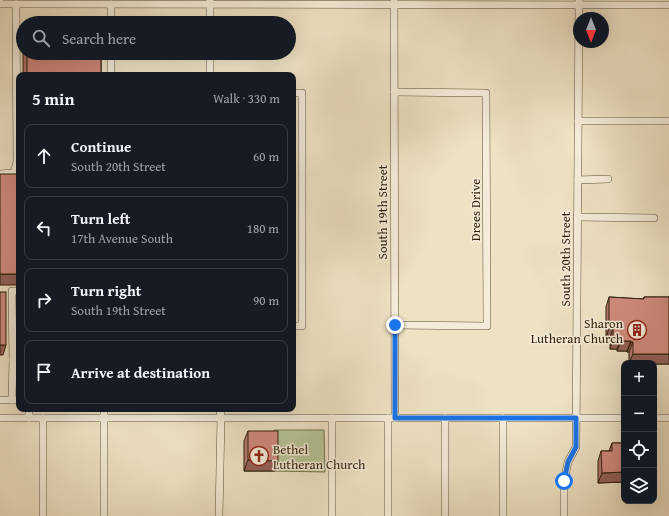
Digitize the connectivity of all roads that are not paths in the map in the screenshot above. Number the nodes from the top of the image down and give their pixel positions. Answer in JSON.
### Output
{"nodes":[{"id":1,"x":102,"y":2,"type":"edge"},
{"id":2,"x":210,"y":2,"type":"edge"},
{"id":3,"x":394,"y":2,"type":"edge"},
{"id":4,"x":579,"y":2,"type":"edge"},
{"id":5,"x":0,"y":3,"type":"edge"},
{"id":6,"x":16,"y":4,"type":"junction"},
{"id":7,"x":111,"y":4,"type":"junction"},
{"id":8,"x":669,"y":5,"type":"edge"},
{"id":9,"x":16,"y":16,"type":"edge"},
{"id":10,"x":111,"y":16,"type":"edge"},
{"id":11,"x":210,"y":16,"type":"edge"},
{"id":12,"x":16,"y":60,"type":"edge"},
{"id":13,"x":111,"y":60,"type":"edge"},
{"id":14,"x":210,"y":60,"type":"edge"},
{"id":15,"x":16,"y":72,"type":"edge"},
{"id":16,"x":111,"y":72,"type":"edge"},
{"id":17,"x":210,"y":72,"type":"edge"},
{"id":18,"x":394,"y":92,"type":"junction"},
{"id":19,"x":296,"y":93,"type":"edge"},
{"id":20,"x":578,"y":121,"type":"junction"},
{"id":21,"x":669,"y":121,"type":"edge"},
{"id":22,"x":16,"y":166,"type":"edge"},
{"id":23,"x":0,"y":174,"type":"edge"},
{"id":24,"x":608,"y":179,"type":"dead end"},
{"id":25,"x":578,"y":180,"type":"junction"},
{"id":26,"x":578,"y":217,"type":"junction"},
{"id":27,"x":654,"y":218,"type":"dead end"},
{"id":28,"x":16,"y":291,"type":"edge"},
{"id":29,"x":395,"y":325,"type":"junction"},
{"id":30,"x":296,"y":326,"type":"edge"},
{"id":31,"x":16,"y":360,"type":"edge"},
{"id":32,"x":0,"y":400,"type":"edge"},
{"id":33,"x":15,"y":400,"type":"edge"},
{"id":34,"x":29,"y":412,"type":"edge"},
{"id":35,"x":104,"y":412,"type":"edge"},
{"id":36,"x":152,"y":412,"type":"edge"},
{"id":37,"x":220,"y":412,"type":"edge"},
{"id":38,"x":0,"y":418,"type":"edge"},
{"id":39,"x":29,"y":418,"type":"junction"},
{"id":40,"x":43,"y":418,"type":"junction"},
{"id":41,"x":104,"y":418,"type":"junction"},
{"id":42,"x":152,"y":418,"type":"junction"},
{"id":43,"x":221,"y":418,"type":"junction"},
{"id":44,"x":332,"y":418,"type":"junction"},
{"id":45,"x":391,"y":418,"type":"junction"},
{"id":46,"x":445,"y":418,"type":"junction"},
{"id":47,"x":503,"y":418,"type":"junction"},
{"id":48,"x":576,"y":418,"type":"junction"},
{"id":49,"x":621,"y":418,"type":"edge"},
{"id":50,"x":657,"y":418,"type":"edge"},
{"id":51,"x":669,"y":418,"type":"edge"},
{"id":52,"x":43,"y":516,"type":"edge"},
{"id":53,"x":104,"y":516,"type":"edge"},
{"id":54,"x":219,"y":516,"type":"edge"},
{"id":55,"x":332,"y":516,"type":"edge"},
{"id":56,"x":388,"y":516,"type":"edge"},
{"id":57,"x":445,"y":516,"type":"edge"},
{"id":58,"x":503,"y":516,"type":"edge"},
{"id":59,"x":564,"y":516,"type":"edge"}],
"edges":[{"from":1,"to":6,"type":"street"},
{"from":1,"to":7,"type":"street"},
{"from":2,"to":3,"type":"street"},
{"from":2,"to":7,"type":"street"},
{"from":2,"to":11,"type":"street"},
{"from":3,"to":4,"type":"street"},
{"from":3,"to":18,"type":"street","name":"South 19th Street"},
{"from":4,"to":8,"type":"street"},
{"from":4,"to":20,"type":"street","name":"South 20th Street"},
{"from":5,"to":6,"type":"street"},
{"from":6,"to":9,"type":"street"},
{"from":7,"to":10,"type":"street"},
{"from":12,"to":15,"type":"street"},
{"from":13,"to":16,"type":"street"},
{"from":14,"to":17,"type":"street"},
{"from":18,"to":29,"type":"street","name":"South 19th Street"},
{"from":18,"to":29,"type":"street","name":"Drees Drive"},
{"from":19,"to":30,"type":"street"},
{"from":20,"to":21,"type":"street"},
{"from":20,"to":25,"type":"street","name":"South 20th Street"},
{"from":22,"to":23,"type":"street"},
{"from":24,"to":25,"type":"street"},
{"from":25,"to":26,"type":"street","name":"South 20th Street"},
{"from":26,"to":27,"type":"street"},
{"from":26,"to":48,"type":"street","name":"South 20th Street"},
{"from":28,"to":31,"type":"street"},
{"from":29,"to":45,"type":"street","name":"South 19th Street"},
{"from":31,"to":33,"type":"street"},
{"from":32,"to":33,"type":"street"},
{"from":34,"to":39,"type":"street"},
{"from":35,"to":41,"type":"street"},
{"from":36,"to":42,"type":"street"},
{"from":37,"to":43,"type":"street"},
{"from":38,"to":39,"type":"street"},
{"from":39,"to":40,"type":"street"},
{"from":40,"to":41,"type":"street"},
{"from":40,"to":52,"type":"street"},
{"from":41,"to":42,"type":"street"},
{"from":41,"to":53,"type":"street"},
{"from":42,"to":43,"type":"street"},
{"from":43,"to":44,"type":"street"},
{"from":43,"to":54,"type":"street"},
{"from":44,"to":45,"type":"street"},
{"from":44,"to":55,"type":"street"},
{"from":45,"to":46,"type":"street"},
{"from":45,"to":56,"type":"street","name":"South 19th Street"},
{"from":46,"to":47,"type":"street"},
{"from":46,"to":57,"type":"street"},
{"from":47,"to":48,"type":"street"},
{"from":47,"to":58,"type":"street"},
{"from":48,"to":49,"type":"street"},
{"from":48,"to":59,"type":"street","name":"South 20th Street"},
{"from":50,"to":51,"type":"street"}]}
